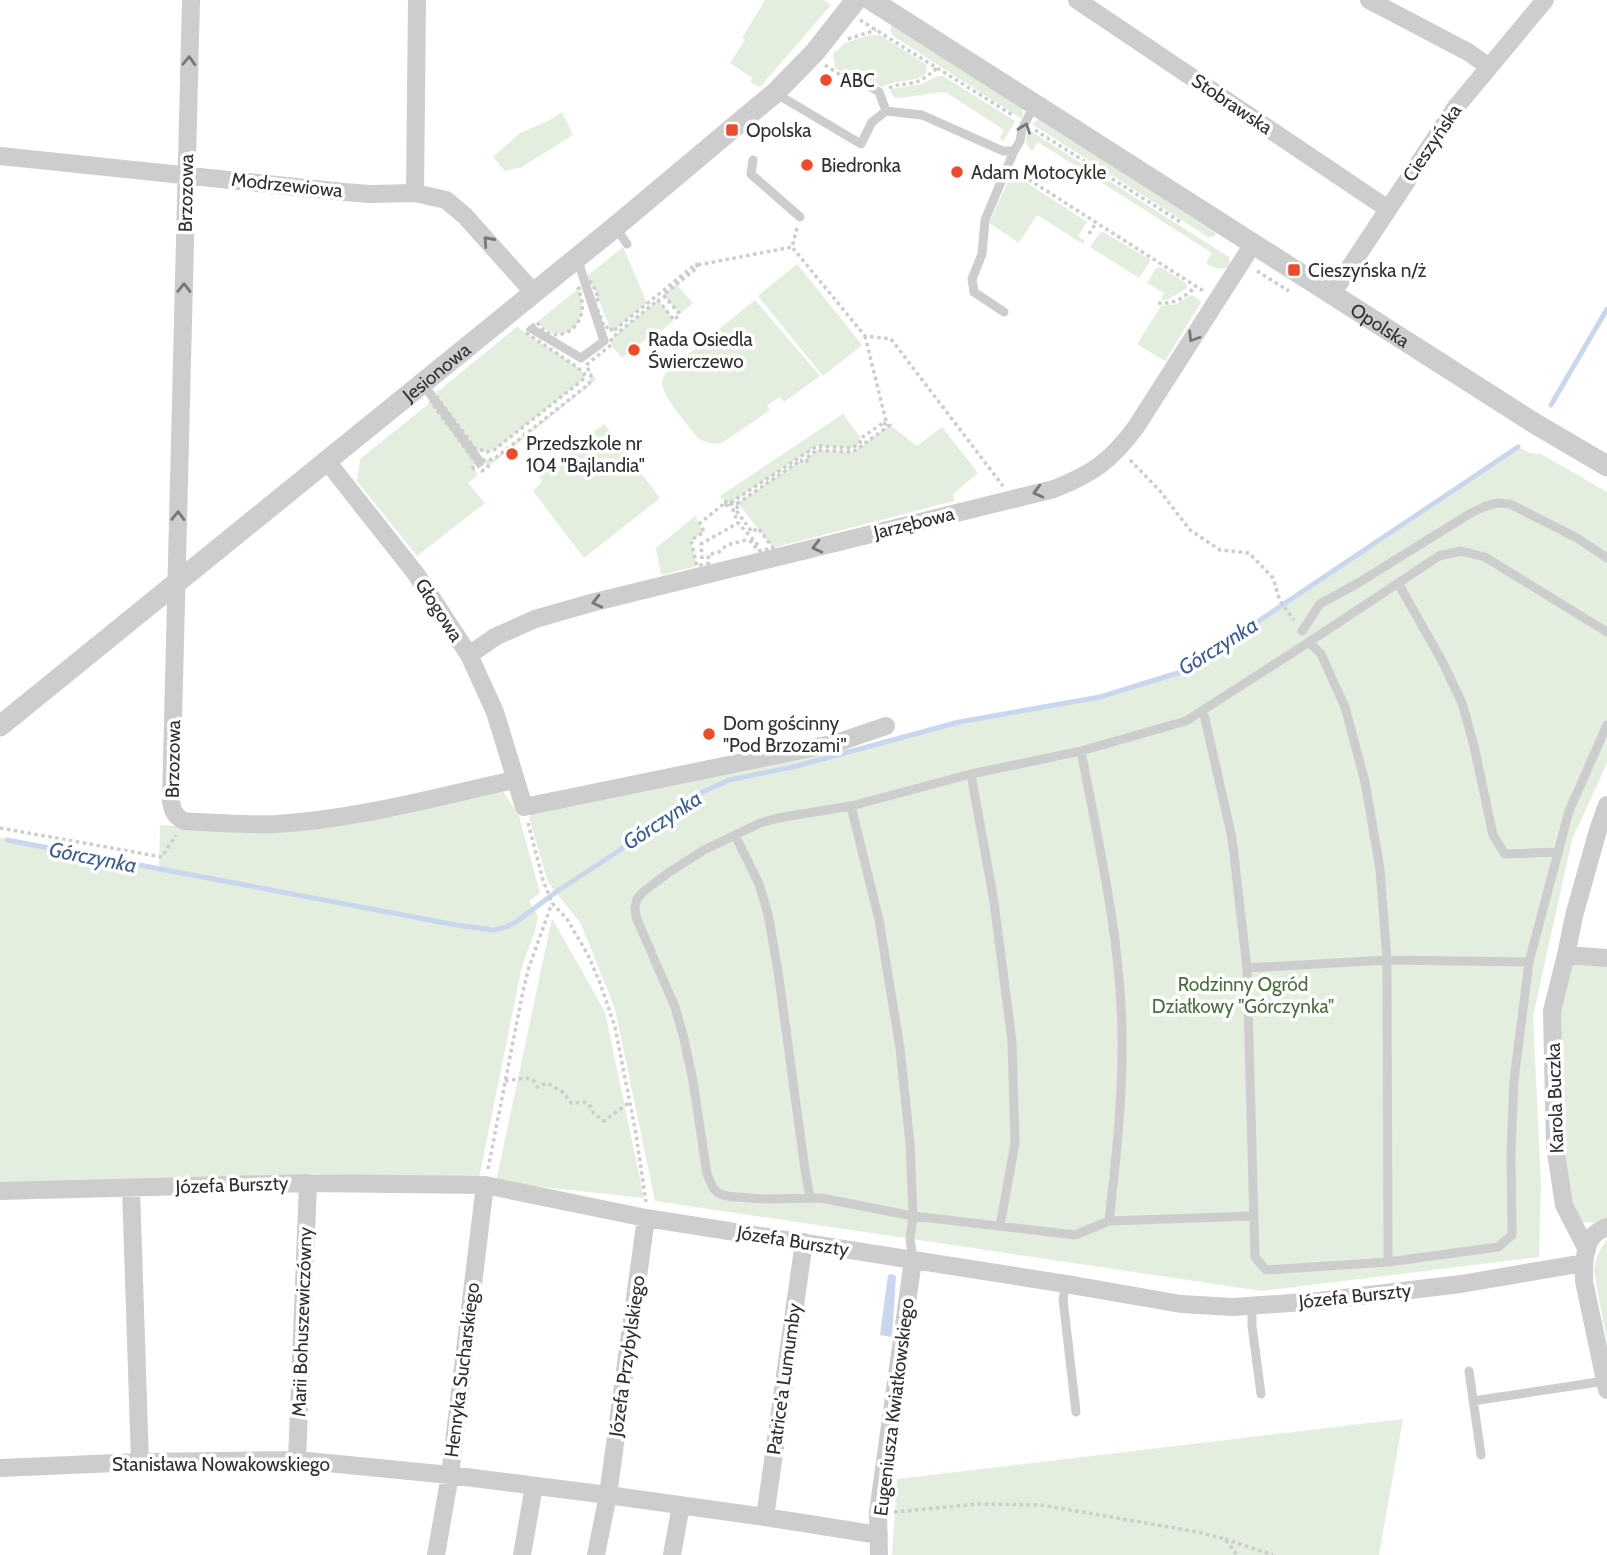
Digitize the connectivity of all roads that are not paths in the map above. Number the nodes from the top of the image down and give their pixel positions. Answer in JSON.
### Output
{"nodes":[{"id":1,"x":191,"y":0,"type":"edge"},
{"id":2,"x":417,"y":0,"type":"edge"},
{"id":3,"x":872,"y":0,"type":"edge"},
{"id":4,"x":1077,"y":0,"type":"edge"},
{"id":5,"x":1368,"y":0,"type":"edge"},
{"id":6,"x":1545,"y":0,"type":"edge"},
{"id":7,"x":857,"y":9,"type":"edge"},
{"id":8,"x":1489,"y":66,"type":"junction"},
{"id":9,"x":853,"y":76,"type":"road end"},
{"id":10,"x":775,"y":93,"type":"junction"},
{"id":11,"x":886,"y":111,"type":"junction"},
{"id":12,"x":1030,"y":114,"type":"junction"},
{"id":13,"x":1014,"y":151,"type":"junction"},
{"id":14,"x":0,"y":156,"type":"edge"},
{"id":15,"x":753,"y":160,"type":"dead end"},
{"id":16,"x":186,"y":175,"type":"junction"},
{"id":17,"x":415,"y":193,"type":"junction"},
{"id":18,"x":1388,"y":209,"type":"junction"},
{"id":19,"x":800,"y":217,"type":"road end"},
{"id":20,"x":1253,"y":244,"type":"junction"},
{"id":21,"x":577,"y":258,"type":"junction"},
{"id":22,"x":533,"y":292,"type":"junction"},
{"id":23,"x":1332,"y":294,"type":"junction"},
{"id":24,"x":1004,"y":312,"type":"dead end"},
{"id":25,"x":532,"y":330,"type":"dead end"},
{"id":26,"x":422,"y":383,"type":"junction"},
{"id":27,"x":326,"y":460,"type":"junction"},
{"id":28,"x":480,"y":462,"type":"dead end"},
{"id":29,"x":1607,"y":466,"type":"edge"},
{"id":30,"x":1607,"y":558,"type":"edge"},
{"id":31,"x":1398,"y":583,"type":"junction"},
{"id":32,"x":177,"y":584,"type":"junction"},
{"id":33,"x":1302,"y":631,"type":"dead end"},
{"id":34,"x":1607,"y":632,"type":"edge"},
{"id":35,"x":1309,"y":642,"type":"junction"},
{"id":36,"x":469,"y":655,"type":"junction"},
{"id":37,"x":1203,"y":710,"type":"junction"},
{"id":38,"x":0,"y":726,"type":"edge"},
{"id":39,"x":886,"y":726,"type":"dead end"},
{"id":40,"x":1607,"y":726,"type":"edge"},
{"id":41,"x":1082,"y":751,"type":"junction"},
{"id":42,"x":971,"y":775,"type":"junction"},
{"id":43,"x":514,"y":780,"type":"junction"},
{"id":44,"x":851,"y":806,"type":"junction"},
{"id":45,"x":1607,"y":806,"type":"edge"},
{"id":46,"x":734,"y":835,"type":"junction"},
{"id":47,"x":1557,"y":852,"type":"junction"},
{"id":48,"x":1566,"y":955,"type":"junction"},
{"id":49,"x":1607,"y":958,"type":"edge"},
{"id":50,"x":1387,"y":960,"type":"junction"},
{"id":51,"x":1529,"y":962,"type":"junction"},
{"id":52,"x":1247,"y":968,"type":"junction"},
{"id":53,"x":308,"y":1183,"type":"junction"},
{"id":54,"x":485,"y":1185,"type":"junction"},
{"id":55,"x":131,"y":1188,"type":"junction"},
{"id":56,"x":0,"y":1191,"type":"edge"},
{"id":57,"x":810,"y":1198,"type":"junction"},
{"id":58,"x":914,"y":1216,"type":"junction"},
{"id":59,"x":1253,"y":1216,"type":"junction"},
{"id":60,"x":646,"y":1218,"type":"junction"},
{"id":61,"x":1109,"y":1221,"type":"junction"},
{"id":62,"x":1000,"y":1226,"type":"junction"},
{"id":63,"x":1607,"y":1227,"type":"edge"},
{"id":64,"x":804,"y":1242,"type":"junction"},
{"id":65,"x":1585,"y":1257,"type":"junction"},
{"id":66,"x":913,"y":1260,"type":"junction"},
{"id":67,"x":1388,"y":1262,"type":"junction"},
{"id":68,"x":1066,"y":1284,"type":"junction"},
{"id":69,"x":1252,"y":1305,"type":"junction"},
{"id":70,"x":1469,"y":1371,"type":"dead end"},
{"id":71,"x":1606,"y":1385,"type":"edge"},
{"id":72,"x":1261,"y":1394,"type":"dead end"},
{"id":73,"x":1473,"y":1401,"type":"junction"},
{"id":74,"x":1076,"y":1412,"type":"dead end"},
{"id":75,"x":1481,"y":1455,"type":"dead end"},
{"id":76,"x":297,"y":1460,"type":"junction"},
{"id":77,"x":140,"y":1462,"type":"junction"},
{"id":78,"x":0,"y":1468,"type":"edge"},
{"id":79,"x":450,"y":1475,"type":"junction"},
{"id":80,"x":534,"y":1486,"type":"junction"},
{"id":81,"x":608,"y":1495,"type":"junction"},
{"id":82,"x":681,"y":1505,"type":"junction"},
{"id":83,"x":765,"y":1517,"type":"junction"},
{"id":84,"x":879,"y":1535,"type":"junction"},
{"id":85,"x":436,"y":1555,"type":"edge"},
{"id":86,"x":522,"y":1555,"type":"edge"},
{"id":87,"x":596,"y":1555,"type":"edge"},
{"id":88,"x":672,"y":1555,"type":"edge"},
{"id":89,"x":879,"y":1555,"type":"edge"}],
"edges":[{"from":16,"to":1,"type":"street","name":"Brzozowa","one_way":true},
{"from":2,"to":17,"type":"street"},
{"from":3,"to":12,"type":"street","name":"Opolska"},
{"from":4,"to":18,"type":"street","name":"Stobrawska"},
{"from":5,"to":8,"type":"street"},
{"from":6,"to":8,"type":"street","name":"Cieszyńska"},
{"from":7,"to":10,"type":"street","name":"Jesionowa"},
{"from":8,"to":18,"type":"street","name":"Cieszyńska"},
{"from":9,"to":11,"type":"lane"},
{"from":10,"to":11,"type":"lane"},
{"from":10,"to":21,"type":"street","name":"Jesionowa"},
{"from":11,"to":13,"type":"lane"},
{"from":13,"to":12,"type":"lane","one_way":true},
{"from":12,"to":20,"type":"street","name":"Opolska"},
{"from":13,"to":24,"type":"lane"},
{"from":14,"to":16,"type":"street","name":"Modrzewiowa"},
{"from":15,"to":19,"type":"lane"},
{"from":16,"to":17,"type":"street","name":"Modrzewiowa"},
{"from":32,"to":16,"type":"street","name":"Brzozowa","one_way":true},
{"from":22,"to":17,"type":"street","name":"Modrzewiowa","one_way":true},
{"from":18,"to":23,"type":"street","name":"Cieszyńska"},
{"from":20,"to":23,"type":"street","name":"Opolska"},
{"from":20,"to":36,"type":"street","name":"Jarzębowa","one_way":true},
{"from":21,"to":22,"type":"street","name":"Jesionowa"},
{"from":21,"to":25,"type":"lane"},
{"from":22,"to":26,"type":"street","name":"Jesionowa"},
{"from":23,"to":29,"type":"street","name":"Opolska"},
{"from":26,"to":27,"type":"street","name":"Jesionowa"},
{"from":26,"to":28,"type":"lane"},
{"from":27,"to":32,"type":"street","name":"Jesionowa"},
{"from":27,"to":36,"type":"street","name":"Głogowa"},
{"from":30,"to":33,"type":"lane"},
{"from":31,"to":34,"type":"lane"},
{"from":31,"to":35,"type":"lane"},
{"from":31,"to":47,"type":"lane"},
{"from":32,"to":38,"type":"street","name":"Jesionowa"},
{"from":32,"to":43,"type":"street","name":"Brzozowa"},
{"from":35,"to":37,"type":"lane"},
{"from":35,"to":50,"type":"lane"},
{"from":36,"to":43,"type":"street","name":"Głogowa"},
{"from":37,"to":41,"type":"lane"},
{"from":37,"to":52,"type":"lane"},
{"from":39,"to":43,"type":"street"},
{"from":40,"to":47,"type":"lane"},
{"from":41,"to":42,"type":"lane"},
{"from":41,"to":61,"type":"lane"},
{"from":42,"to":44,"type":"lane"},
{"from":42,"to":62,"type":"lane"},
{"from":44,"to":46,"type":"lane"},
{"from":44,"to":58,"type":"lane"},
{"from":45,"to":48,"type":"street","name":"Karola Buczka"},
{"from":46,"to":57,"type":"lane"},
{"from":46,"to":57,"type":"lane"},
{"from":47,"to":51,"type":"lane"},
{"from":48,"to":49,"type":"street"},
{"from":48,"to":65,"type":"street","name":"Karola Buczka"},
{"from":50,"to":51,"type":"lane"},
{"from":50,"to":52,"type":"lane"},
{"from":50,"to":67,"type":"lane"},
{"from":51,"to":67,"type":"lane"},
{"from":52,"to":59,"type":"lane"},
{"from":53,"to":54,"type":"street","name":"Józefa Burszty"},
{"from":53,"to":55,"type":"street","name":"Józefa Burszty"},
{"from":53,"to":76,"type":"street","name":"Marii Bohuszewiczówny"},
{"from":54,"to":60,"type":"street","name":"Józefa Burszty"},
{"from":54,"to":79,"type":"street","name":"Henryka Sucharskiego"},
{"from":55,"to":56,"type":"street","name":"Józefa Burszty"},
{"from":55,"to":77,"type":"street"},
{"from":57,"to":58,"type":"lane"},
{"from":58,"to":62,"type":"lane"},
{"from":58,"to":66,"type":"lane"},
{"from":59,"to":61,"type":"lane"},
{"from":59,"to":67,"type":"lane"},
{"from":60,"to":64,"type":"street","name":"Józefa Burszty"},
{"from":60,"to":81,"type":"street","name":"Józefa Przybylskiego"},
{"from":61,"to":62,"type":"lane"},
{"from":63,"to":65,"type":"street"},
{"from":64,"to":66,"type":"street","name":"Józefa Burszty"},
{"from":64,"to":83,"type":"street","name":"Patrice'a Lumumby"},
{"from":65,"to":69,"type":"street","name":"Józefa Burszty"},
{"from":65,"to":71,"type":"street","name":"Karola Buczka"},
{"from":66,"to":68,"type":"street","name":"Józefa Burszty"},
{"from":66,"to":84,"type":"street","name":"Eugeniusza Kwiatkowskiego"},
{"from":68,"to":69,"type":"street","name":"Józefa Burszty"},
{"from":68,"to":74,"type":"lane"},
{"from":69,"to":72,"type":"lane"},
{"from":70,"to":73,"type":"lane"},
{"from":71,"to":73,"type":"lane"},
{"from":73,"to":75,"type":"lane"},
{"from":76,"to":77,"type":"street","name":"Stanisława Nowakowskiego"},
{"from":76,"to":79,"type":"street","name":"Stanisława Nowakowskiego"},
{"from":77,"to":78,"type":"street","name":"Stanisława Nowakowskiego"},
{"from":79,"to":80,"type":"street","name":"Stanisława Nowakowskiego"},
{"from":79,"to":85,"type":"street","name":"Henryka Sucharskiego"},
{"from":80,"to":81,"type":"street","name":"Stanisława Nowakowskiego"},
{"from":80,"to":86,"type":"street"},
{"from":81,"to":82,"type":"street","name":"Stanisława Nowakowskiego"},
{"from":81,"to":87,"type":"street"},
{"from":82,"to":83,"type":"street","name":"Stanisława Nowakowskiego"},
{"from":82,"to":88,"type":"street"},
{"from":83,"to":84,"type":"street","name":"Stanisława Nowakowskiego"},
{"from":84,"to":89,"type":"street","name":"Eugeniusza Kwiatkowskiego"}]}
